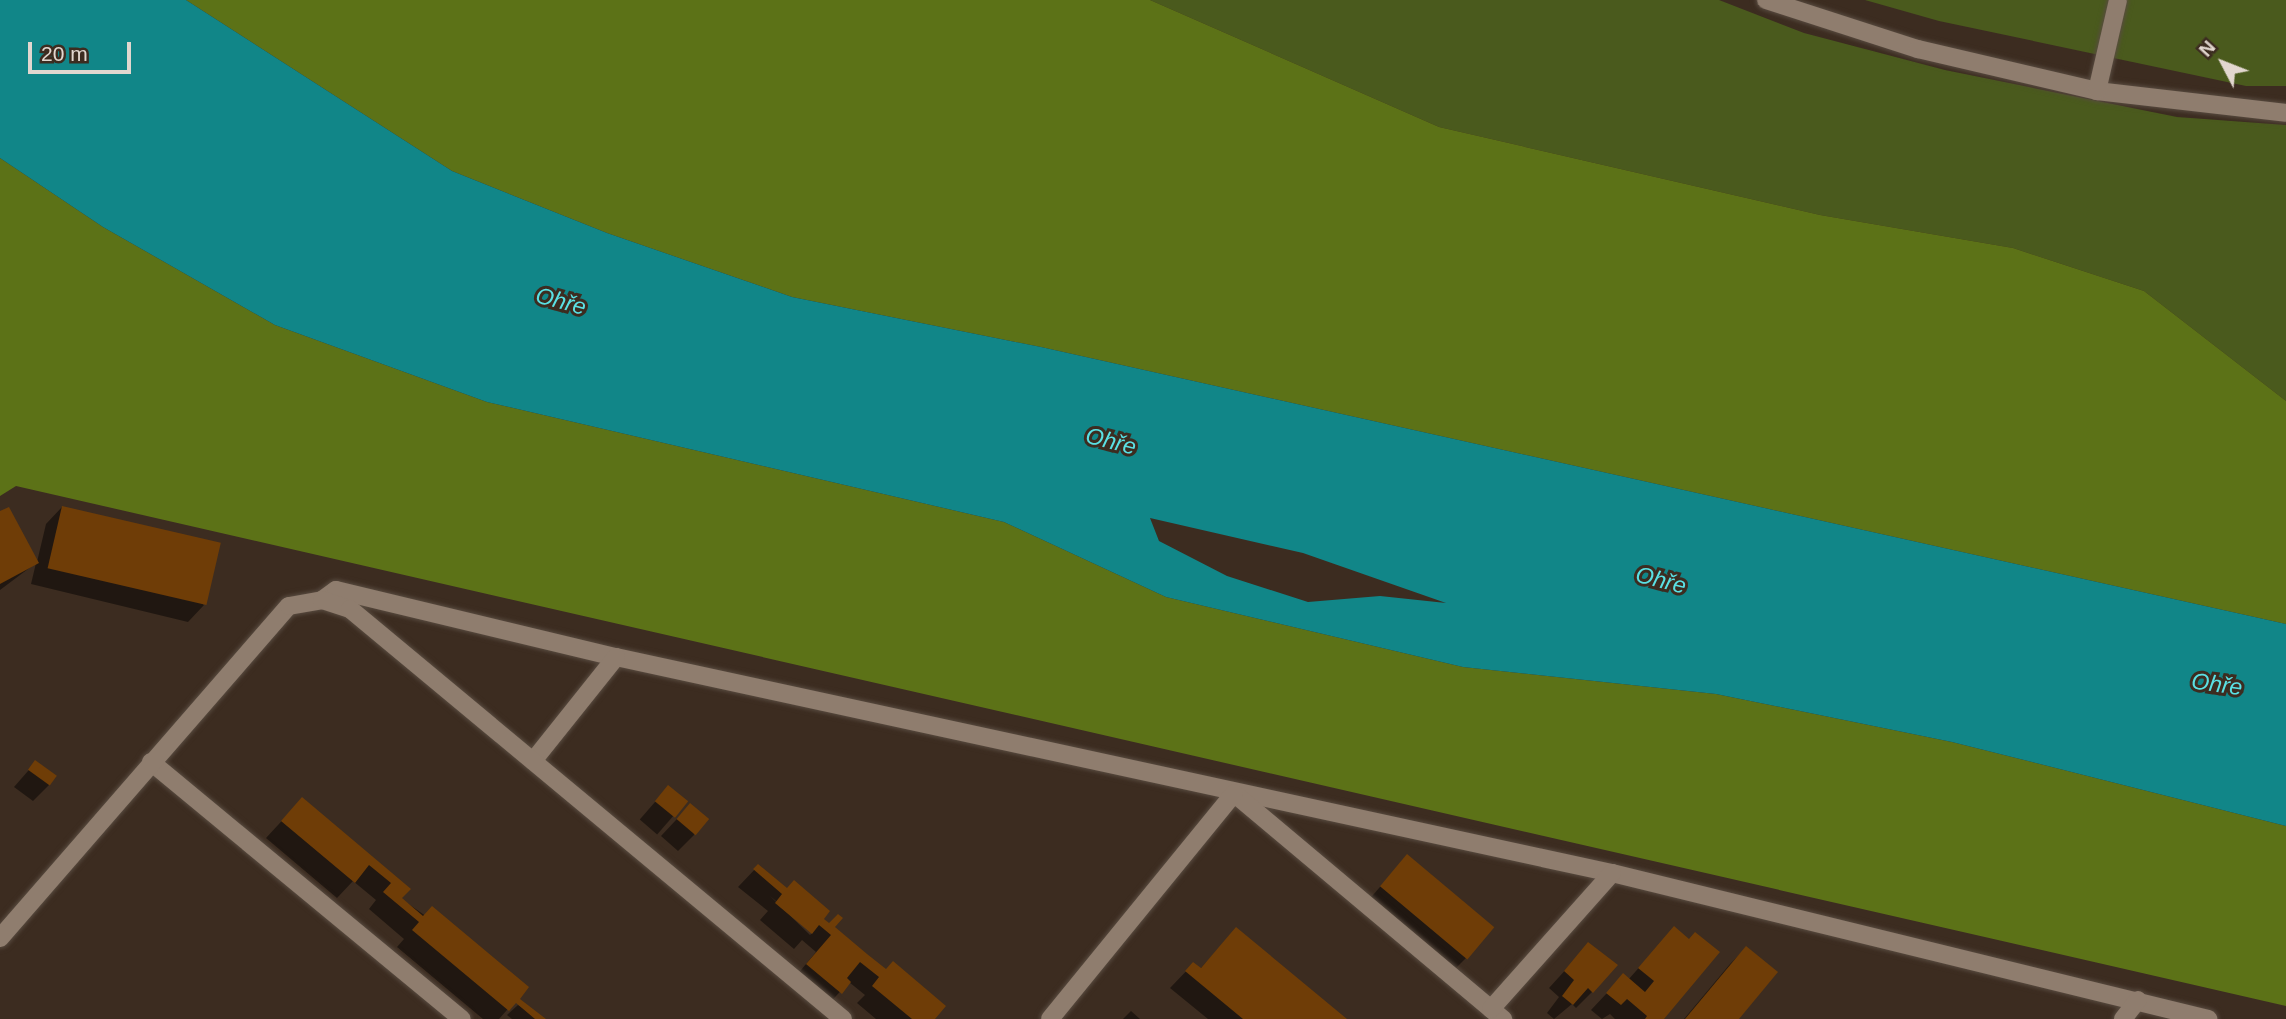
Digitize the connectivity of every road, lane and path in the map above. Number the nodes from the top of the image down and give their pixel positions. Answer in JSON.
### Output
{"nodes":[{"id":1,"x":1766,"y":0,"type":"edge"},
{"id":2,"x":2118,"y":0,"type":"edge"},
{"id":3,"x":2097,"y":91,"type":"junction"},
{"id":4,"x":2286,"y":113,"type":"edge"},
{"id":5,"x":322,"y":600,"type":"junction"},
{"id":6,"x":617,"y":657,"type":"junction"},
{"id":7,"x":533,"y":761,"type":"junction"},
{"id":8,"x":151,"y":762,"type":"junction"},
{"id":9,"x":1234,"y":793,"type":"junction"},
{"id":10,"x":1612,"y":873,"type":"junction"},
{"id":11,"x":0,"y":938,"type":"edge"},
{"id":12,"x":2138,"y":1000,"type":"junction"},
{"id":13,"x":1497,"y":1014,"type":"edge"},
{"id":14,"x":462,"y":1019,"type":"edge"},
{"id":15,"x":843,"y":1019,"type":"edge"},
{"id":16,"x":1050,"y":1019,"type":"edge"},
{"id":17,"x":2123,"y":1019,"type":"edge"},
{"id":18,"x":2208,"y":1019,"type":"edge"}],
"edges":[{"from":1,"to":3,"type":"street"},
{"from":2,"to":3,"type":"street"},
{"from":3,"to":4,"type":"street"},
{"from":5,"to":6,"type":"street"},
{"from":5,"to":7,"type":"street"},
{"from":5,"to":8,"type":"street"},
{"from":6,"to":7,"type":"street"},
{"from":6,"to":9,"type":"street"},
{"from":7,"to":15,"type":"street"},
{"from":8,"to":11,"type":"street"},
{"from":8,"to":14,"type":"street"},
{"from":9,"to":10,"type":"street"},
{"from":9,"to":13,"type":"street"},
{"from":9,"to":16,"type":"street"},
{"from":10,"to":12,"type":"street"},
{"from":10,"to":13,"type":"street"},
{"from":12,"to":17,"type":"street"},
{"from":12,"to":18,"type":"street"}]}
